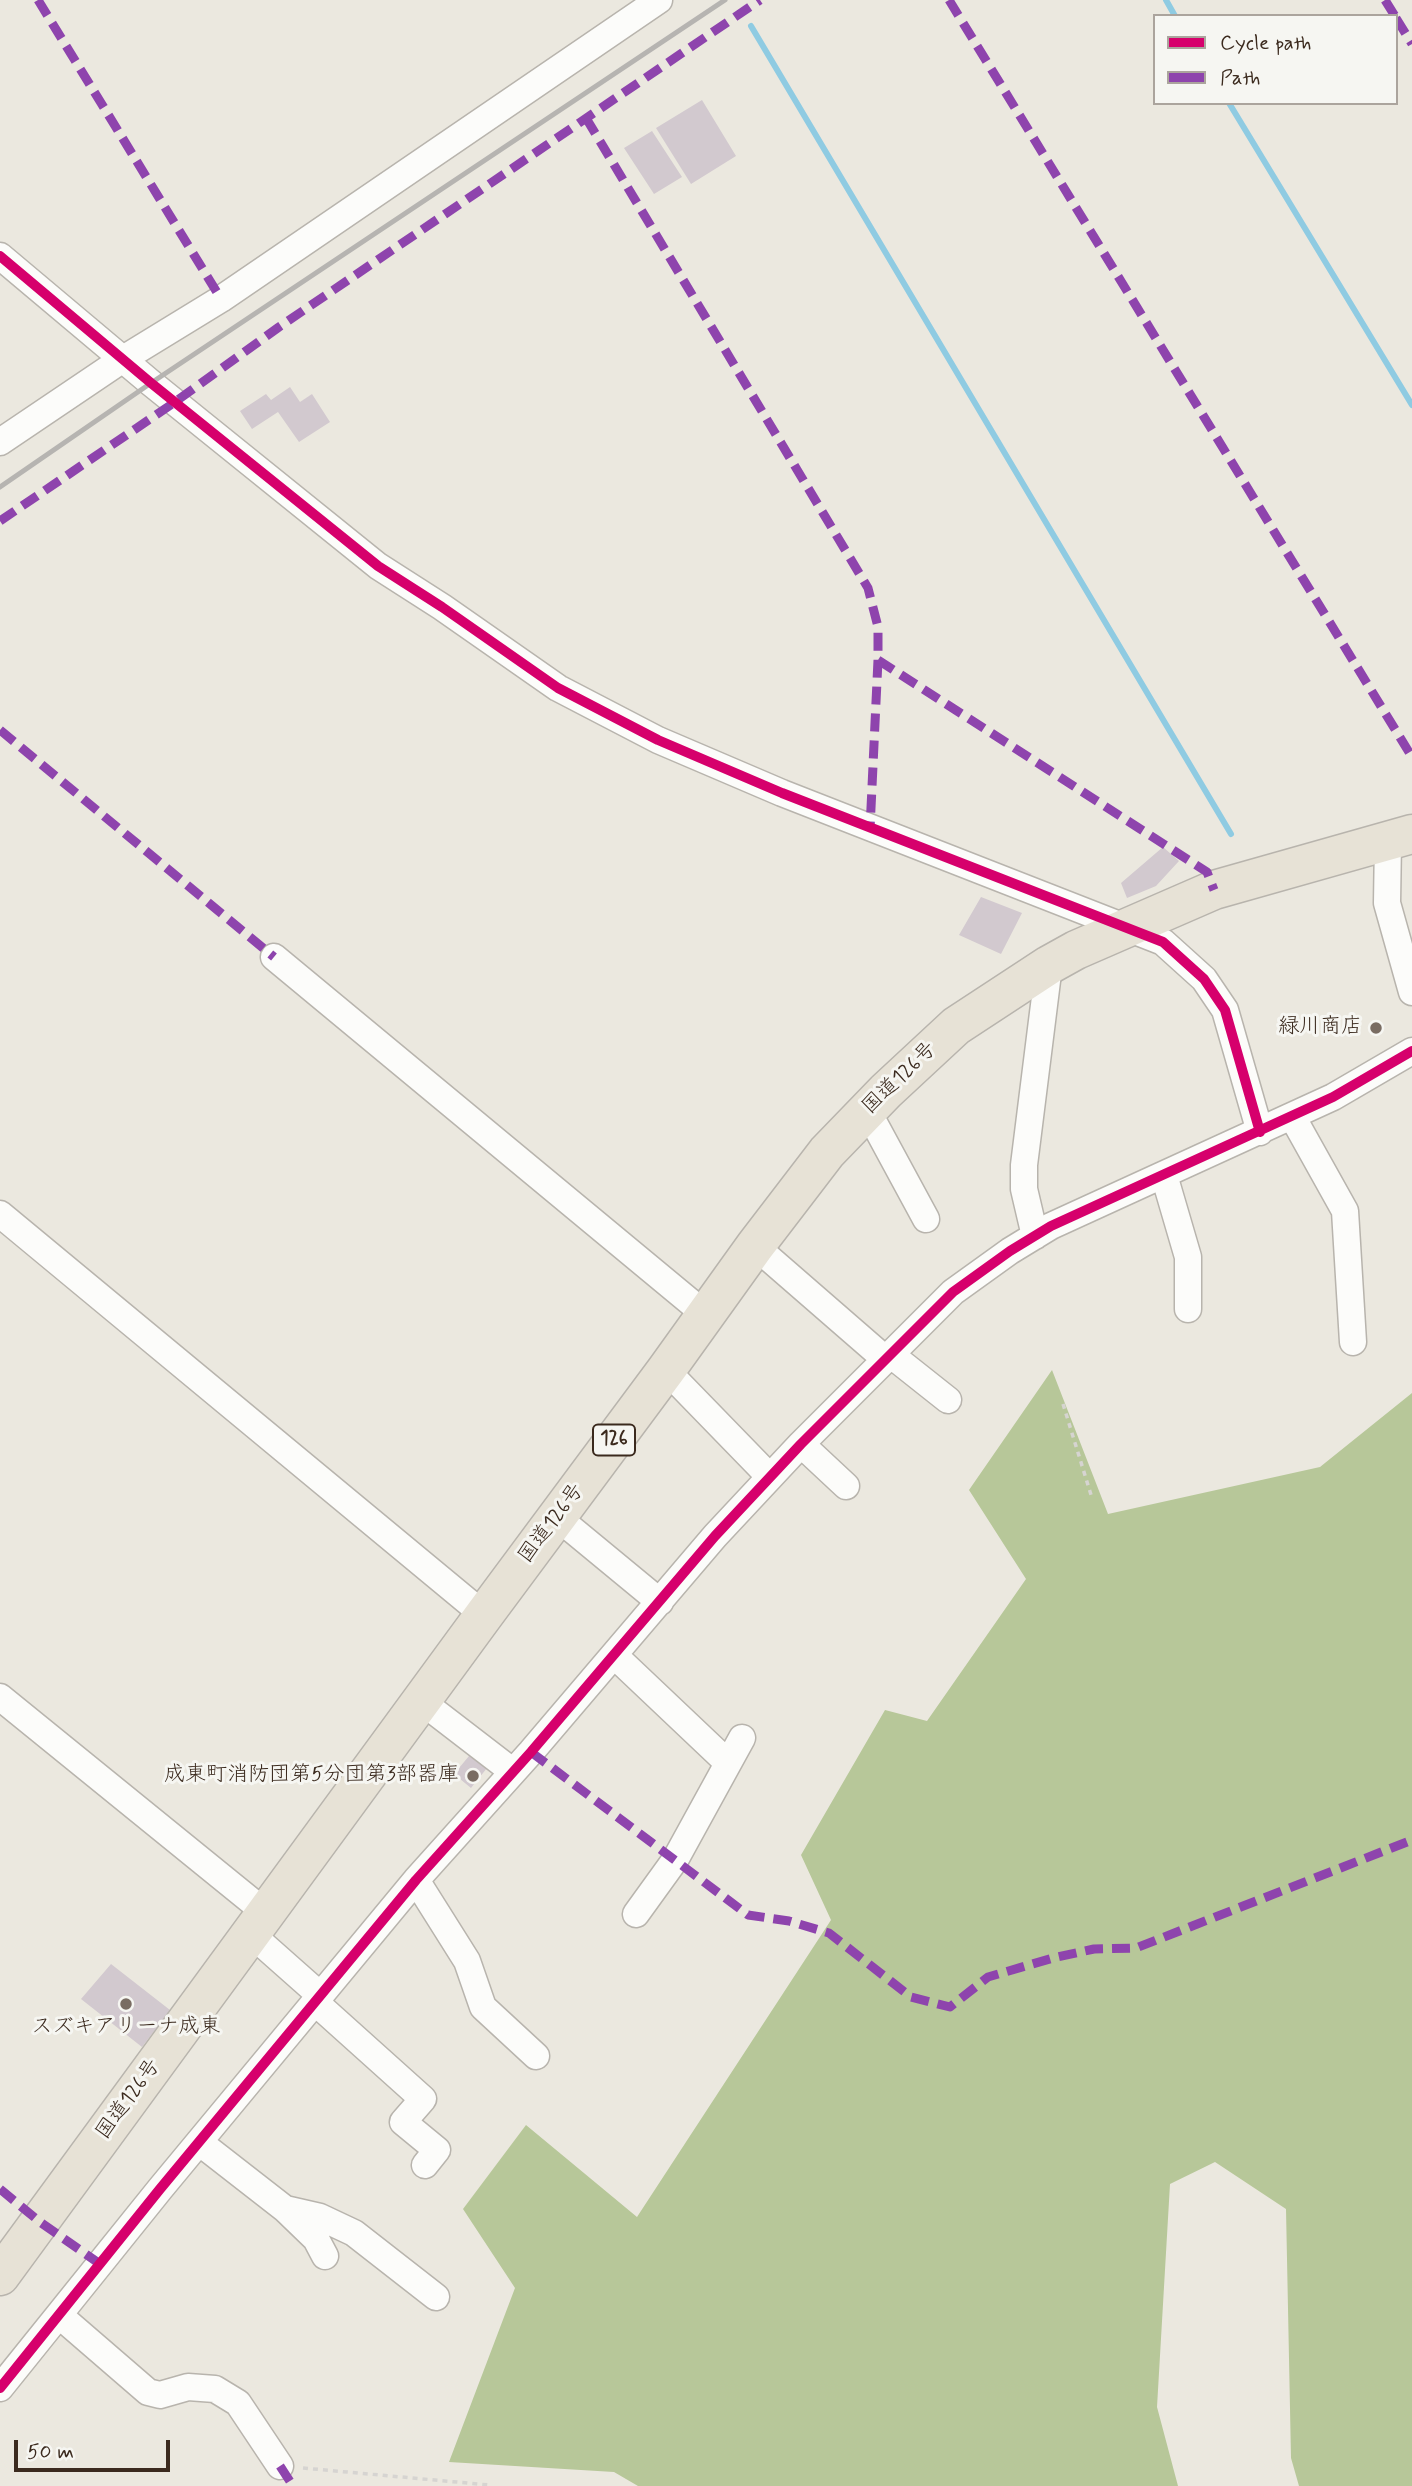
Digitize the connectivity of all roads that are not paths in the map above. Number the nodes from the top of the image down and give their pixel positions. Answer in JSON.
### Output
{"nodes":[{"id":1,"x":659,"y":0,"type":"edge"},
{"id":2,"x":0,"y":256,"type":"edge"},
{"id":3,"x":123,"y":359,"type":"junction"},
{"id":4,"x":0,"y":442,"type":"edge"},
{"id":5,"x":1400,"y":837,"type":"edge"},
{"id":6,"x":1125,"y":927,"type":"junction"},
{"id":7,"x":274,"y":957,"type":"dead end"},
{"id":8,"x":1049,"y":965,"type":"junction"},
{"id":9,"x":1412,"y":992,"type":"edge"},
{"id":10,"x":1412,"y":1051,"type":"edge"},
{"id":11,"x":867,"y":1110,"type":"junction"},
{"id":12,"x":1292,"y":1116,"type":"junction"},
{"id":13,"x":1260,"y":1132,"type":"junction"},
{"id":14,"x":1164,"y":1175,"type":"junction"},
{"id":15,"x":0,"y":1214,"type":"edge"},
{"id":16,"x":926,"y":1219,"type":"dead end"},
{"id":17,"x":1035,"y":1236,"type":"junction"},
{"id":18,"x":755,"y":1245,"type":"junction"},
{"id":19,"x":1188,"y":1309,"type":"dead end"},
{"id":20,"x":706,"y":1315,"type":"junction"},
{"id":21,"x":1353,"y":1342,"type":"dead end"},
{"id":22,"x":887,"y":1357,"type":"junction"},
{"id":23,"x":667,"y":1370,"type":"junction"},
{"id":24,"x":948,"y":1400,"type":"dead end"},
{"id":25,"x":801,"y":1444,"type":"junction"},
{"id":26,"x":770,"y":1477,"type":"junction"},
{"id":27,"x":846,"y":1486,"type":"dead end"},
{"id":28,"x":557,"y":1517,"type":"junction"},
{"id":29,"x":660,"y":1602,"type":"junction"},
{"id":30,"x":484,"y":1615,"type":"junction"},
{"id":31,"x":614,"y":1655,"type":"junction"},
{"id":32,"x":0,"y":1698,"type":"edge"},
{"id":33,"x":421,"y":1702,"type":"junction"},
{"id":34,"x":742,"y":1738,"type":"dead end"},
{"id":35,"x":728,"y":1763,"type":"junction"},
{"id":36,"x":512,"y":1772,"type":"junction"},
{"id":37,"x":416,"y":1880,"type":"junction"},
{"id":38,"x":636,"y":1914,"type":"dead end"},
{"id":39,"x":259,"y":1924,"type":"junction"},
{"id":40,"x":318,"y":1999,"type":"junction"},
{"id":41,"x":536,"y":2056,"type":"dead end"},
{"id":42,"x":199,"y":2142,"type":"junction"},
{"id":43,"x":425,"y":2165,"type":"dead end"},
{"id":44,"x":285,"y":2210,"type":"junction"},
{"id":45,"x":325,"y":2256,"type":"dead end"},
{"id":46,"x":0,"y":2276,"type":"edge"},
{"id":47,"x":436,"y":2297,"type":"dead end"},
{"id":48,"x":60,"y":2316,"type":"junction"},
{"id":49,"x":0,"y":2388,"type":"edge"},
{"id":50,"x":280,"y":2466,"type":"road end"}],
"edges":[{"from":1,"to":3,"type":"street"},
{"from":2,"to":3,"type":"street"},
{"from":3,"to":4,"type":"street"},
{"from":3,"to":6,"type":"street"},
{"from":5,"to":6,"type":"highway","name":"国道126号","number":"126"},
{"from":5,"to":9,"type":"street"},
{"from":6,"to":8,"type":"highway","name":"国道126号","number":"126"},
{"from":6,"to":13,"type":"street"},
{"from":7,"to":20,"type":"street"},
{"from":8,"to":11,"type":"highway","name":"国道126号","number":"126"},
{"from":8,"to":17,"type":"street"},
{"from":10,"to":12,"type":"street"},
{"from":11,"to":16,"type":"street"},
{"from":11,"to":18,"type":"highway","name":"国道126号","number":"126"},
{"from":12,"to":13,"type":"street"},
{"from":12,"to":21,"type":"street"},
{"from":13,"to":14,"type":"street"},
{"from":14,"to":17,"type":"street"},
{"from":14,"to":19,"type":"street"},
{"from":15,"to":30,"type":"street"},
{"from":17,"to":22,"type":"street"},
{"from":18,"to":20,"type":"highway","name":"国道126号","number":"126"},
{"from":18,"to":22,"type":"street"},
{"from":20,"to":23,"type":"highway","name":"国道126号","number":"126"},
{"from":22,"to":24,"type":"street"},
{"from":22,"to":25,"type":"street"},
{"from":23,"to":26,"type":"street"},
{"from":23,"to":28,"type":"highway","name":"国道126号","number":"126"},
{"from":25,"to":26,"type":"street"},
{"from":25,"to":27,"type":"street"},
{"from":26,"to":29,"type":"street"},
{"from":28,"to":29,"type":"street"},
{"from":28,"to":30,"type":"highway","name":"国道126号","number":"126"},
{"from":29,"to":31,"type":"street"},
{"from":30,"to":33,"type":"highway","name":"国道126号","number":"126"},
{"from":31,"to":35,"type":"street"},
{"from":31,"to":36,"type":"street"},
{"from":32,"to":39,"type":"street"},
{"from":33,"to":36,"type":"street"},
{"from":33,"to":39,"type":"highway","name":"国道126号","number":"126"},
{"from":34,"to":35,"type":"street"},
{"from":35,"to":38,"type":"street"},
{"from":36,"to":37,"type":"street"},
{"from":37,"to":40,"type":"street"},
{"from":37,"to":41,"type":"street"},
{"from":39,"to":40,"type":"street"},
{"from":39,"to":46,"type":"highway","name":"国道126号","number":"126"},
{"from":40,"to":42,"type":"street"},
{"from":40,"to":43,"type":"street"},
{"from":42,"to":44,"type":"street"},
{"from":42,"to":48,"type":"street"},
{"from":44,"to":45,"type":"street"},
{"from":44,"to":47,"type":"street"},
{"from":48,"to":49,"type":"street"},
{"from":48,"to":50,"type":"street"}]}
